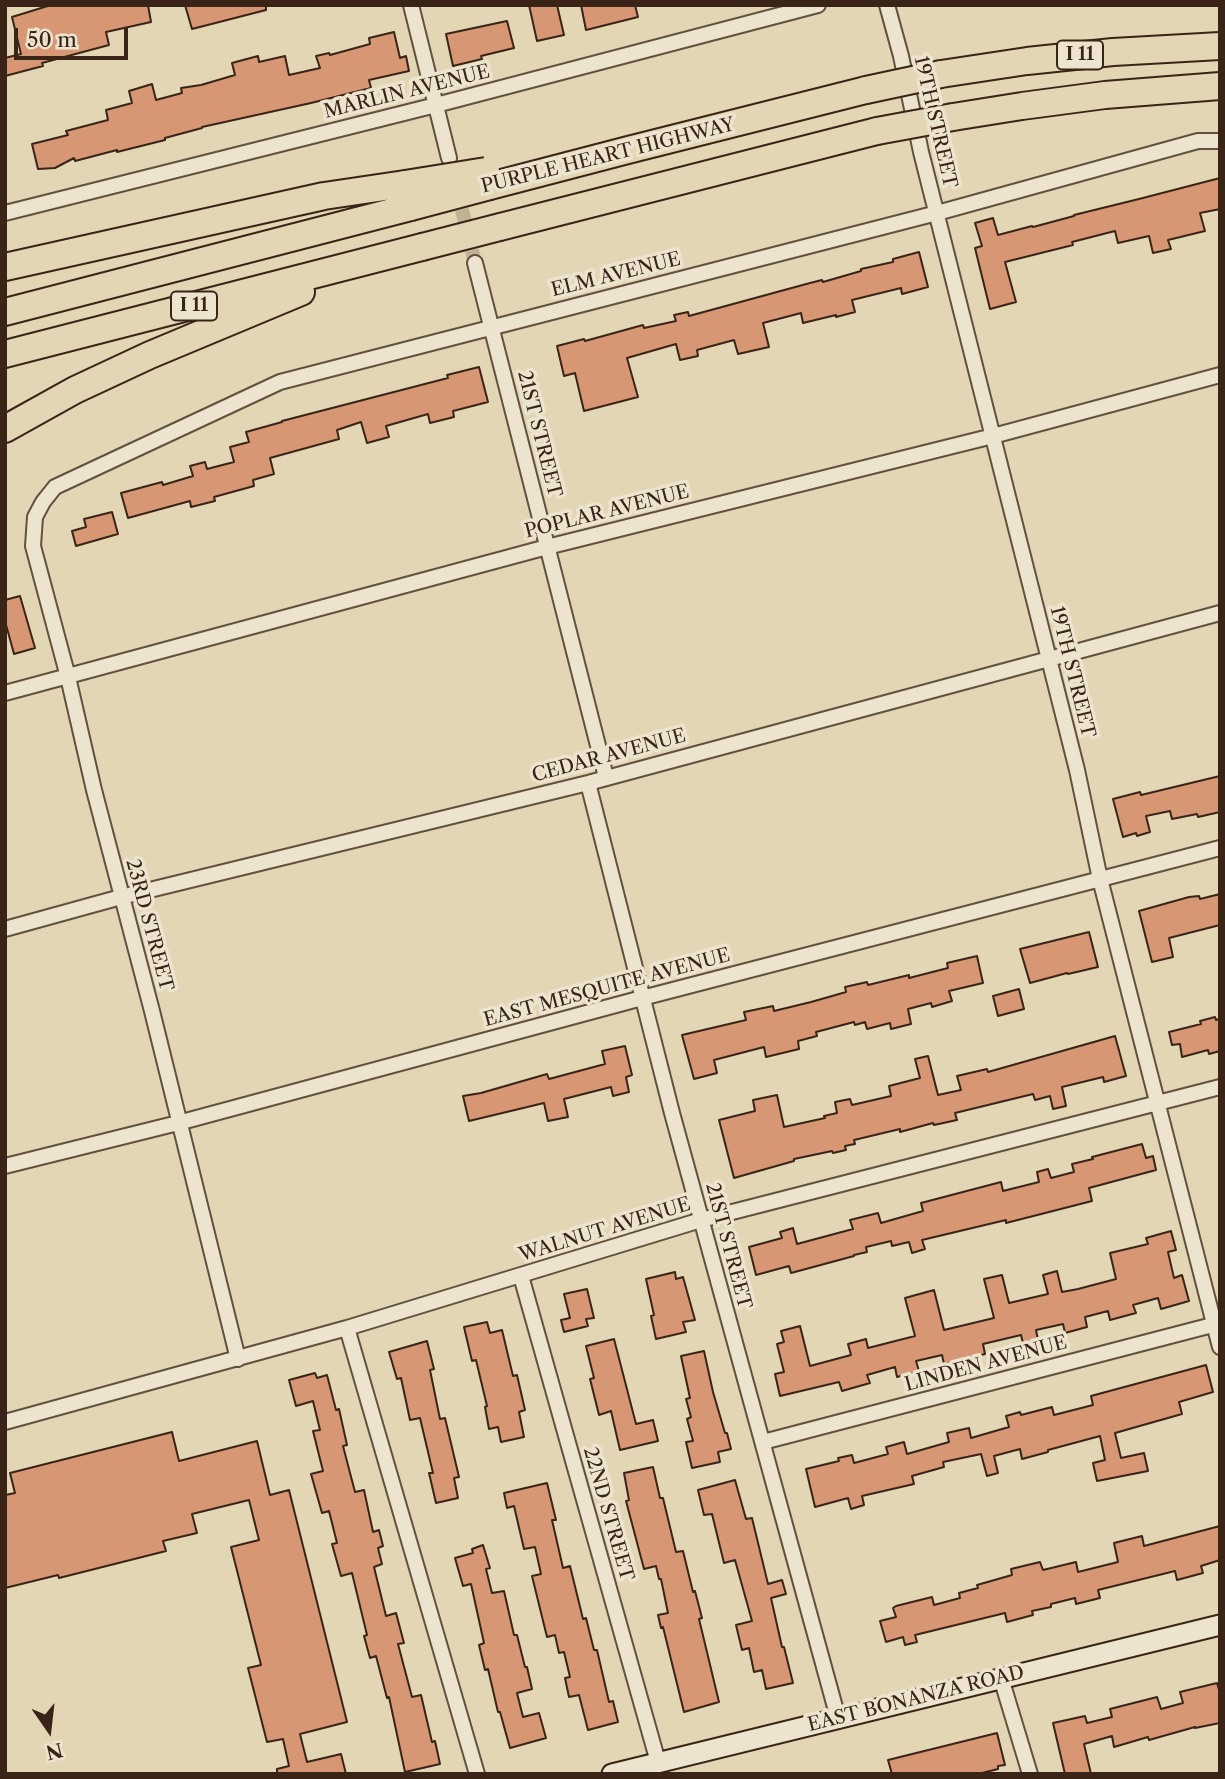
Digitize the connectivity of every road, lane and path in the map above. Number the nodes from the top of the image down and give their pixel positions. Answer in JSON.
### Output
{"nodes":[{"id":1,"x":411,"y":5,"type":"edge"},
{"id":2,"x":818,"y":5,"type":"edge"},
{"id":3,"x":887,"y":5,"type":"edge"},
{"id":4,"x":1220,"y":46,"type":"edge"},
{"id":5,"x":1220,"y":86,"type":"edge"},
{"id":6,"x":436,"y":105,"type":"junction"},
{"id":7,"x":1220,"y":141,"type":"edge"},
{"id":8,"x":449,"y":158,"type":"dead end"},
{"id":9,"x":408,"y":195,"type":"junction"},
{"id":10,"x":5,"y":213,"type":"edge"},
{"id":11,"x":937,"y":213,"type":"junction"},
{"id":12,"x":383,"y":257,"type":"junction"},
{"id":13,"x":475,"y":263,"type":"tunnel mouth"},
{"id":14,"x":5,"y":267,"type":"edge"},
{"id":15,"x":5,"y":312,"type":"edge"},
{"id":16,"x":492,"y":327,"type":"junction"},
{"id":17,"x":5,"y":354,"type":"edge"},
{"id":18,"x":1220,"y":375,"type":"edge"},
{"id":19,"x":5,"y":429,"type":"edge"},
{"id":20,"x":993,"y":436,"type":"junction"},
{"id":21,"x":43,"y":502,"type":"joint"},
{"id":22,"x":547,"y":547,"type":"junction"},
{"id":23,"x":1220,"y":613,"type":"edge"},
{"id":24,"x":1048,"y":659,"type":"junction"},
{"id":25,"x":68,"y":677,"type":"junction"},
{"id":26,"x":5,"y":693,"type":"edge"},
{"id":27,"x":606,"y":778,"type":"junction"},
{"id":28,"x":588,"y":782,"type":"junction"},
{"id":29,"x":1220,"y":848,"type":"edge"},
{"id":30,"x":1100,"y":879,"type":"junction"},
{"id":31,"x":121,"y":897,"type":"junction"},
{"id":32,"x":5,"y":929,"type":"edge"},
{"id":33,"x":642,"y":998,"type":"junction"},
{"id":34,"x":1220,"y":1087,"type":"edge"},
{"id":35,"x":1157,"y":1103,"type":"junction"},
{"id":36,"x":178,"y":1123,"type":"junction"},
{"id":37,"x":5,"y":1166,"type":"edge"},
{"id":38,"x":701,"y":1220,"type":"junction"},
{"id":39,"x":521,"y":1276,"type":"junction"},
{"id":40,"x":1217,"y":1324,"type":"edge"},
{"id":41,"x":347,"y":1328,"type":"junction"},
{"id":42,"x":1220,"y":1347,"type":"edge"},
{"id":43,"x":238,"y":1359,"type":"junction"},
{"id":44,"x":5,"y":1422,"type":"edge"},
{"id":45,"x":762,"y":1442,"type":"junction"},
{"id":46,"x":1220,"y":1625,"type":"edge"},
{"id":47,"x":1002,"y":1678,"type":"junction"},
{"id":48,"x":838,"y":1718,"type":"junction"},
{"id":49,"x":659,"y":1762,"type":"junction"},
{"id":50,"x":477,"y":1774,"type":"edge"},
{"id":51,"x":612,"y":1774,"type":"edge"},
{"id":52,"x":1030,"y":1774,"type":"edge"}],
"edges":[{"from":1,"to":6,"type":"street"},
{"from":2,"to":6,"type":"street","name":"MARLIN AVENUE"},
{"from":3,"to":11,"type":"street","name":"19TH STREET"},
{"from":4,"to":9,"type":"highway","name":"PURPLE HEART HIGHWAY","number":"I 11","bridge":true},
{"from":5,"to":12,"type":"highway","number":"I 11","bridge":true},
{"from":6,"to":8,"type":"street"},
{"from":6,"to":10,"type":"street","name":"MARLIN AVENUE"},
{"from":7,"to":11,"type":"street","name":"ELM AVENUE"},
{"from":9,"to":14,"type":"highway"},
{"from":9,"to":15,"type":"highway","name":"PURPLE HEART HIGHWAY","number":"I 11"},
{"from":11,"to":16,"type":"street","name":"ELM AVENUE"},
{"from":11,"to":20,"type":"street","name":"19TH STREET"},
{"from":12,"to":17,"type":"highway","number":"I 11"},
{"from":12,"to":19,"type":"highway"},
{"from":13,"to":16,"type":"street","name":"21ST STREET"},
{"from":16,"to":21,"type":"street","name":"ELM AVENUE"},
{"from":16,"to":22,"type":"street","name":"21ST STREET"},
{"from":18,"to":20,"type":"street","name":"POPLAR AVENUE"},
{"from":20,"to":22,"type":"street","name":"POPLAR AVENUE"},
{"from":20,"to":24,"type":"street","name":"19TH STREET"},
{"from":21,"to":25,"type":"street","name":"23RD STREET"},
{"from":22,"to":25,"type":"street","name":"POPLAR AVENUE"},
{"from":22,"to":27,"type":"street","name":"21ST STREET"},
{"from":23,"to":24,"type":"street","name":"CEDAR AVENUE"},
{"from":24,"to":27,"type":"street","name":"CEDAR AVENUE"},
{"from":24,"to":30,"type":"street","name":"19TH STREET"},
{"from":25,"to":26,"type":"street","name":"POPLAR AVENUE"},
{"from":25,"to":31,"type":"street","name":"23RD STREET"},
{"from":27,"to":28,"type":"street","name":"CEDAR AVENUE"},
{"from":28,"to":31,"type":"street","name":"CEDAR AVENUE"},
{"from":28,"to":33,"type":"street","name":"21ST STREET"},
{"from":29,"to":30,"type":"street","name":"EAST MESQUITE AVENUE"},
{"from":30,"to":33,"type":"street","name":"EAST MESQUITE AVENUE"},
{"from":30,"to":35,"type":"street","name":"19TH STREET"},
{"from":31,"to":32,"type":"street","name":"CEDAR AVENUE"},
{"from":31,"to":36,"type":"street","name":"23RD STREET"},
{"from":33,"to":36,"type":"street","name":"EAST MESQUITE AVENUE"},
{"from":33,"to":38,"type":"street","name":"21ST STREET"},
{"from":34,"to":35,"type":"street","name":"WALNUT AVENUE"},
{"from":35,"to":38,"type":"street","name":"WALNUT AVENUE"},
{"from":35,"to":40,"type":"street","name":"19TH STREET"},
{"from":36,"to":37,"type":"street","name":"EAST MESQUITE AVENUE"},
{"from":36,"to":43,"type":"street","name":"23RD STREET"},
{"from":38,"to":39,"type":"street","name":"WALNUT AVENUE"},
{"from":38,"to":45,"type":"street","name":"21ST STREET"},
{"from":39,"to":41,"type":"street","name":"WALNUT AVENUE"},
{"from":39,"to":49,"type":"street","name":"22ND STREET"},
{"from":40,"to":42,"type":"street","name":"19TH STREET"},
{"from":40,"to":45,"type":"street","name":"LINDEN AVENUE"},
{"from":41,"to":43,"type":"street","name":"WALNUT AVENUE"},
{"from":41,"to":50,"type":"street"},
{"from":43,"to":44,"type":"street","name":"WALNUT AVENUE"},
{"from":45,"to":48,"type":"street","name":"21ST STREET"},
{"from":46,"to":47,"type":"main road","name":"EAST BONANZA ROAD"},
{"from":47,"to":48,"type":"main road","name":"EAST BONANZA ROAD"},
{"from":47,"to":52,"type":"street"},
{"from":48,"to":49,"type":"main road","name":"EAST BONANZA ROAD"},
{"from":49,"to":51,"type":"main road","name":"EAST BONANZA ROAD"}]}
